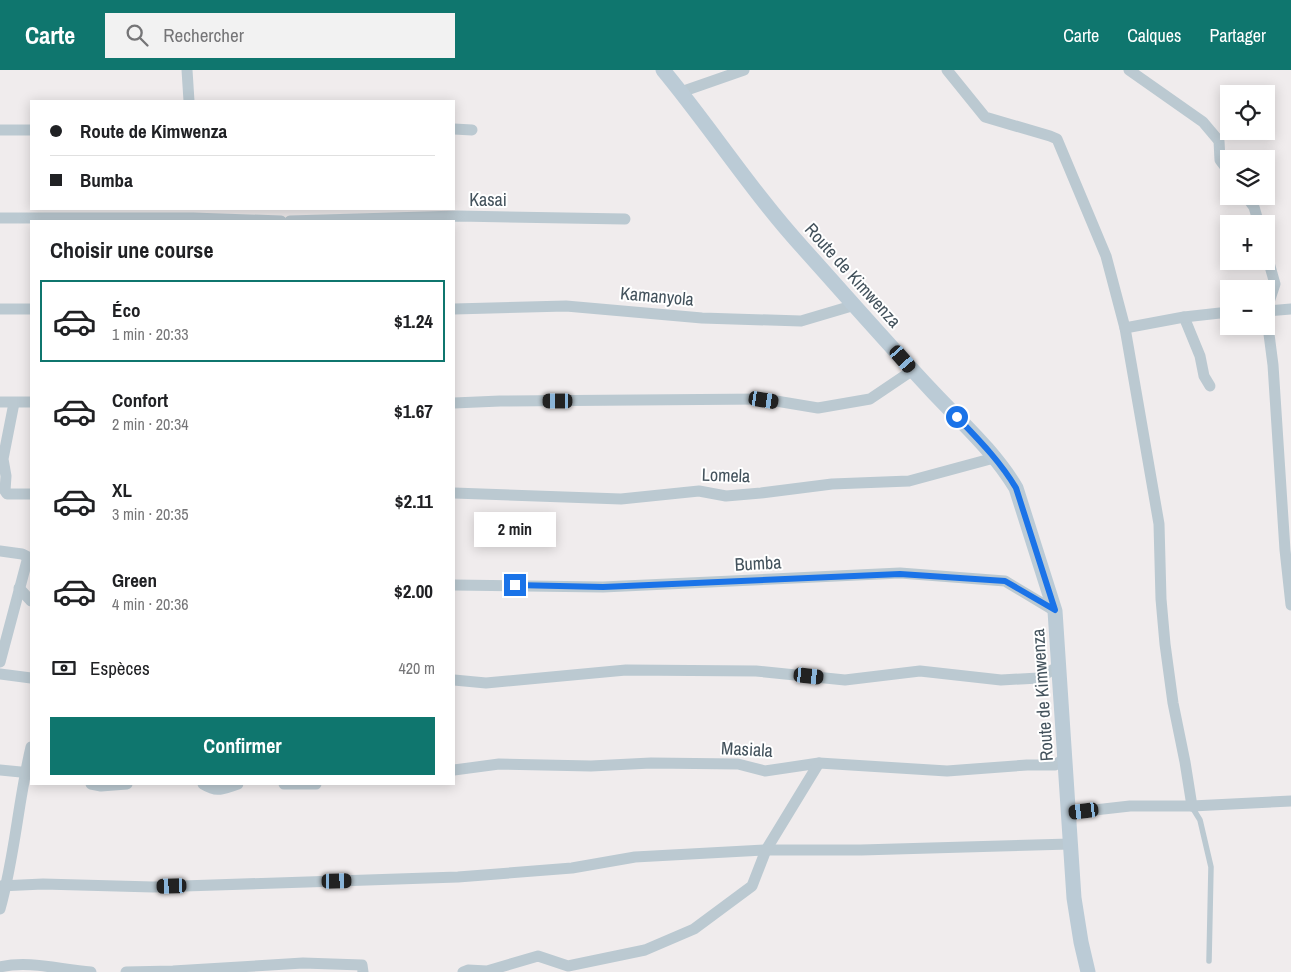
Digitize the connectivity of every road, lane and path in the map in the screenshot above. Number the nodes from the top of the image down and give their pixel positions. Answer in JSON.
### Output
{"nodes":[{"id":1,"x":187,"y":70,"type":"edge"},
{"id":2,"x":663,"y":70,"type":"edge"},
{"id":3,"x":744,"y":70,"type":"edge"},
{"id":4,"x":947,"y":70,"type":"edge"},
{"id":5,"x":1129,"y":70,"type":"edge"},
{"id":6,"x":681,"y":92,"type":"junction"},
{"id":7,"x":189,"y":100,"type":"edge"},
{"id":8,"x":455,"y":129,"type":"edge"},
{"id":9,"x":0,"y":130,"type":"edge"},
{"id":10,"x":30,"y":130,"type":"edge"},
{"id":11,"x":472,"y":130,"type":"dead end"},
{"id":12,"x":1220,"y":160,"type":"edge"},
{"id":13,"x":193,"y":216,"type":"edge"},
{"id":14,"x":0,"y":218,"type":"edge"},
{"id":15,"x":625,"y":219,"type":"dead end"},
{"id":16,"x":263,"y":220,"type":"edge"},
{"id":17,"x":324,"y":220,"type":"edge"},
{"id":18,"x":855,"y":306,"type":"junction"},
{"id":19,"x":0,"y":309,"type":"edge"},
{"id":20,"x":455,"y":309,"type":"edge"},
{"id":21,"x":1291,"y":309,"type":"edge"},
{"id":22,"x":30,"y":310,"type":"edge"},
{"id":23,"x":1275,"y":310,"type":"edge"},
{"id":24,"x":1220,"y":313,"type":"edge"},
{"id":25,"x":1184,"y":317,"type":"junction"},
{"id":26,"x":1125,"y":328,"type":"junction"},
{"id":27,"x":1269,"y":335,"type":"edge"},
{"id":28,"x":913,"y":370,"type":"junction"},
{"id":29,"x":1210,"y":386,"type":"dead end"},
{"id":30,"x":0,"y":402,"type":"edge"},
{"id":31,"x":30,"y":402,"type":"edge"},
{"id":32,"x":14,"y":403,"type":"junction"},
{"id":33,"x":455,"y":403,"type":"edge"},
{"id":34,"x":994,"y":458,"type":"junction"},
{"id":35,"x":455,"y":493,"type":"edge"},
{"id":36,"x":30,"y":494,"type":"edge"},
{"id":37,"x":0,"y":551,"type":"edge"},
{"id":38,"x":455,"y":585,"type":"edge"},
{"id":39,"x":19,"y":588,"type":"junction"},
{"id":40,"x":30,"y":600,"type":"edge"},
{"id":41,"x":1291,"y":606,"type":"edge"},
{"id":42,"x":1055,"y":610,"type":"junction"},
{"id":43,"x":0,"y":662,"type":"edge"},
{"id":44,"x":1059,"y":666,"type":"junction"},
{"id":45,"x":0,"y":674,"type":"edge"},
{"id":46,"x":30,"y":678,"type":"edge"},
{"id":47,"x":455,"y":680,"type":"edge"},
{"id":48,"x":30,"y":755,"type":"edge"},
{"id":49,"x":1065,"y":758,"type":"junction"},
{"id":50,"x":819,"y":763,"type":"junction"},
{"id":51,"x":0,"y":770,"type":"edge"},
{"id":52,"x":455,"y":770,"type":"edge"},
{"id":53,"x":28,"y":772,"type":"edge"},
{"id":54,"x":96,"y":785,"type":"edge"},
{"id":55,"x":114,"y":785,"type":"edge"},
{"id":56,"x":205,"y":785,"type":"edge"},
{"id":57,"x":235,"y":785,"type":"edge"},
{"id":58,"x":1291,"y":801,"type":"edge"},
{"id":59,"x":1192,"y":806,"type":"junction"},
{"id":60,"x":1068,"y":813,"type":"junction"},
{"id":61,"x":1070,"y":844,"type":"junction"},
{"id":62,"x":766,"y":850,"type":"junction"},
{"id":63,"x":3,"y":886,"type":"edge"},
{"id":64,"x":0,"y":909,"type":"edge"},
{"id":65,"x":1209,"y":961,"type":"dead end"},
{"id":66,"x":0,"y":967,"type":"edge"},
{"id":67,"x":91,"y":972,"type":"edge"},
{"id":68,"x":126,"y":972,"type":"edge"},
{"id":69,"x":363,"y":972,"type":"edge"},
{"id":70,"x":463,"y":972,"type":"edge"},
{"id":71,"x":1088,"y":972,"type":"edge"}],
"edges":[{"from":1,"to":7,"type":"street"},
{"from":2,"to":6,"type":"street","name":"Route de Kimwenza"},
{"from":3,"to":6,"type":"street"},
{"from":4,"to":26,"type":"street"},
{"from":5,"to":12,"type":"street"},
{"from":6,"to":18,"type":"street","name":"Route de Kimwenza"},
{"from":8,"to":11,"type":"street"},
{"from":9,"to":10,"type":"street"},
{"from":13,"to":14,"type":"street"},
{"from":13,"to":16,"type":"street"},
{"from":15,"to":17,"type":"street","name":"Kasai"},
{"from":18,"to":20,"type":"street","name":"Kamanyola"},
{"from":18,"to":28,"type":"street","name":"Route de Kimwenza"},
{"from":19,"to":22,"type":"street"},
{"from":21,"to":23,"type":"street"},
{"from":24,"to":25,"type":"street"},
{"from":25,"to":26,"type":"street"},
{"from":25,"to":29,"type":"street"},
{"from":26,"to":59,"type":"street"},
{"from":27,"to":41,"type":"street"},
{"from":28,"to":33,"type":"street"},
{"from":28,"to":34,"type":"street","name":"Route de Kimwenza"},
{"from":30,"to":32,"type":"street"},
{"from":31,"to":32,"type":"street"},
{"from":32,"to":36,"type":"street"},
{"from":34,"to":35,"type":"street","name":"Lomela"},
{"from":34,"to":42,"type":"street","name":"Route de Kimwenza"},
{"from":37,"to":39,"type":"street"},
{"from":38,"to":42,"type":"street","name":"Bumba"},
{"from":39,"to":40,"type":"street"},
{"from":39,"to":43,"type":"street"},
{"from":42,"to":44,"type":"street","name":"Route de Kimwenza"},
{"from":44,"to":47,"type":"street"},
{"from":44,"to":49,"type":"street","name":"Route de Kimwenza"},
{"from":45,"to":46,"type":"street"},
{"from":48,"to":53,"type":"street"},
{"from":49,"to":50,"type":"street","name":"Masiala"},
{"from":49,"to":60,"type":"street","name":"Route de Kimwenza"},
{"from":50,"to":52,"type":"street","name":"Masiala"},
{"from":50,"to":62,"type":"street"},
{"from":51,"to":53,"type":"street"},
{"from":53,"to":63,"type":"street"},
{"from":54,"to":55,"type":"street"},
{"from":56,"to":57,"type":"street"},
{"from":58,"to":59,"type":"street"},
{"from":59,"to":60,"type":"street"},
{"from":59,"to":65,"type":"lane"},
{"from":60,"to":61,"type":"street","name":"Route de Kimwenza"},
{"from":61,"to":62,"type":"street"},
{"from":61,"to":71,"type":"street","name":"Route de Kimwenza"},
{"from":62,"to":63,"type":"street"},
{"from":62,"to":70,"type":"street"},
{"from":63,"to":64,"type":"street"},
{"from":66,"to":67,"type":"street"},
{"from":68,"to":69,"type":"street"}]}
